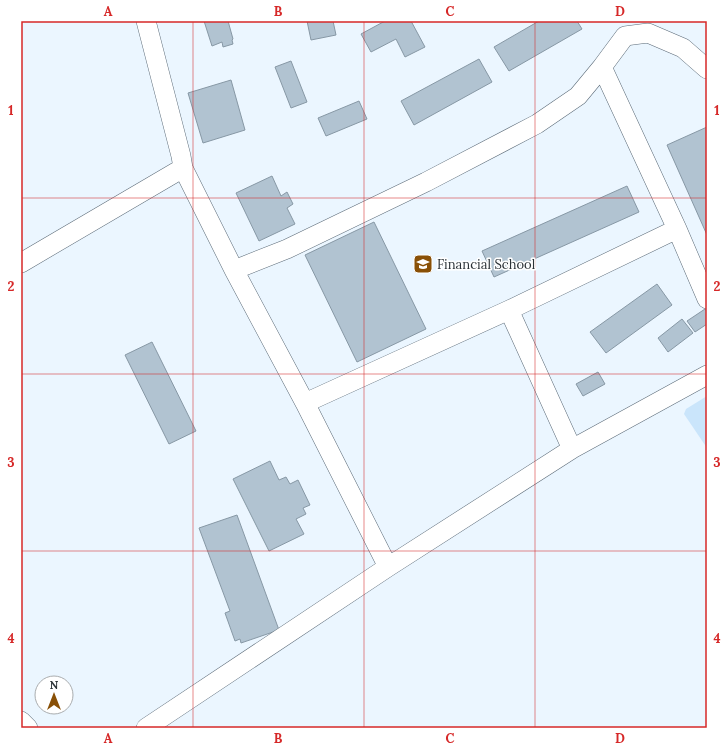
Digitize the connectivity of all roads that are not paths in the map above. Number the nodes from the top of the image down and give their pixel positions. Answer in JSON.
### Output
{"nodes":[{"id":1,"x":146,"y":21,"type":"edge"},
{"id":2,"x":602,"y":67,"type":"junction"},
{"id":3,"x":707,"y":69,"type":"edge"},
{"id":4,"x":183,"y":168,"type":"junction"},
{"id":5,"x":678,"y":229,"type":"junction"},
{"id":6,"x":21,"y":263,"type":"edge"},
{"id":7,"x":234,"y":270,"type":"junction"},
{"id":8,"x":707,"y":299,"type":"edge"},
{"id":9,"x":508,"y":310,"type":"junction"},
{"id":10,"x":707,"y":375,"type":"edge"},
{"id":11,"x":305,"y":403,"type":"junction"},
{"id":12,"x":572,"y":449,"type":"junction"},
{"id":13,"x":388,"y":567,"type":"junction"},
{"id":14,"x":21,"y":721,"type":"edge"},
{"id":15,"x":28,"y":728,"type":"edge"},
{"id":16,"x":146,"y":728,"type":"edge"}],
"edges":[{"from":1,"to":4,"type":"street"},
{"from":2,"to":3,"type":"street"},
{"from":2,"to":5,"type":"street"},
{"from":2,"to":7,"type":"street"},
{"from":4,"to":6,"type":"street"},
{"from":4,"to":7,"type":"street"},
{"from":5,"to":8,"type":"street"},
{"from":5,"to":9,"type":"street"},
{"from":7,"to":11,"type":"street"},
{"from":9,"to":11,"type":"street"},
{"from":9,"to":12,"type":"street"},
{"from":10,"to":12,"type":"street"},
{"from":11,"to":13,"type":"street"},
{"from":12,"to":13,"type":"street"},
{"from":13,"to":16,"type":"street"},
{"from":14,"to":15,"type":"street"}]}
